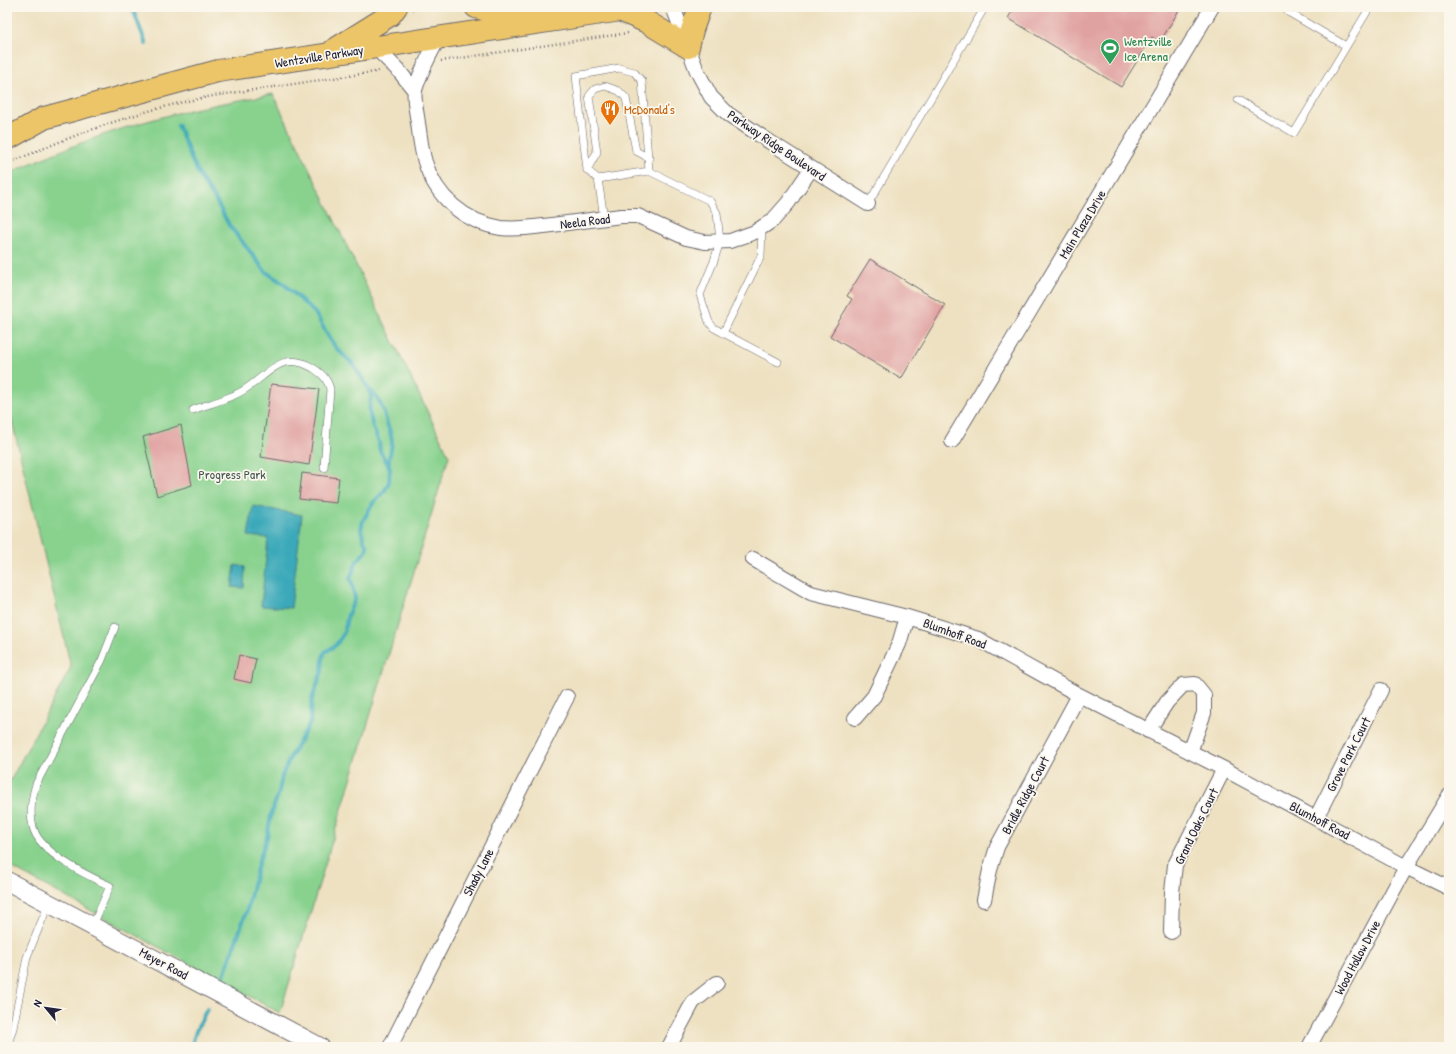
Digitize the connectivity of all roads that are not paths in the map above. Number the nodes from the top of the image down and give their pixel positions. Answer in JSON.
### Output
{"nodes":[{"id":1,"x":396,"y":7,"type":"edge"},
{"id":2,"x":476,"y":7,"type":"edge"},
{"id":3,"x":673,"y":7,"type":"edge"},
{"id":4,"x":985,"y":7,"type":"edge"},
{"id":5,"x":1212,"y":7,"type":"edge"},
{"id":6,"x":1370,"y":7,"type":"edge"},
{"id":7,"x":619,"y":9,"type":"edge"},
{"id":8,"x":1288,"y":12,"type":"dead end"},
{"id":9,"x":697,"y":13,"type":"edge"},
{"id":10,"x":534,"y":22,"type":"junction"},
{"id":11,"x":439,"y":37,"type":"junction"},
{"id":12,"x":1346,"y":46,"type":"junction"},
{"id":13,"x":375,"y":47,"type":"junction"},
{"id":14,"x":688,"y":47,"type":"junction"},
{"id":15,"x":326,"y":54,"type":"junction"},
{"id":16,"x":415,"y":91,"type":"junction"},
{"id":17,"x":1238,"y":100,"type":"dead end"},
{"id":18,"x":7,"y":139,"type":"edge"},
{"id":19,"x":648,"y":158,"type":"junction"},
{"id":20,"x":811,"y":168,"type":"junction"},
{"id":21,"x":588,"y":170,"type":"junction"},
{"id":22,"x":649,"y":171,"type":"junction"},
{"id":23,"x":598,"y":179,"type":"junction"},
{"id":24,"x":868,"y":204,"type":"joint"},
{"id":25,"x":604,"y":218,"type":"junction"},
{"id":26,"x":762,"y":228,"type":"junction"},
{"id":27,"x":720,"y":241,"type":"junction"},
{"id":28,"x":723,"y":333,"type":"junction"},
{"id":29,"x":778,"y":362,"type":"dead end"},
{"id":30,"x":192,"y":410,"type":"dead end"},
{"id":31,"x":952,"y":441,"type":"dead end"},
{"id":32,"x":324,"y":468,"type":"dead end"},
{"id":33,"x":753,"y":559,"type":"dead end"},
{"id":34,"x":907,"y":617,"type":"junction"},
{"id":35,"x":115,"y":627,"type":"dead end"},
{"id":36,"x":1381,"y":690,"type":"dead end"},
{"id":37,"x":1079,"y":695,"type":"junction"},
{"id":38,"x":567,"y":697,"type":"dead end"},
{"id":39,"x":855,"y":718,"type":"dead end"},
{"id":40,"x":1148,"y":730,"type":"junction"},
{"id":41,"x":1190,"y":752,"type":"junction"},
{"id":42,"x":1224,"y":769,"type":"junction"},
{"id":43,"x":1449,"y":796,"type":"edge"},
{"id":44,"x":1316,"y":818,"type":"junction"},
{"id":45,"x":1406,"y":866,"type":"junction"},
{"id":46,"x":7,"y":881,"type":"edge"},
{"id":47,"x":1449,"y":888,"type":"edge"},
{"id":48,"x":984,"y":900,"type":"dead end"},
{"id":49,"x":49,"y":903,"type":"junction"},
{"id":50,"x":93,"y":926,"type":"junction"},
{"id":51,"x":1171,"y":932,"type":"dead end"},
{"id":52,"x":717,"y":983,"type":"dead end"},
{"id":53,"x":7,"y":1047,"type":"edge"},
{"id":54,"x":320,"y":1047,"type":"edge"},
{"id":55,"x":390,"y":1047,"type":"edge"},
{"id":56,"x":669,"y":1047,"type":"edge"},
{"id":57,"x":1309,"y":1047,"type":"edge"}],
"edges":[{"from":1,"to":15,"type":"main road"},
{"from":2,"to":10,"type":"main road"},
{"from":3,"to":14,"type":"street","name":"Parkway Ridge Boulevard"},
{"from":4,"to":24,"type":"lane"},
{"from":5,"to":31,"type":"street","name":"Main Plaza Drive"},
{"from":6,"to":12,"type":"lane"},
{"from":7,"to":10,"type":"main road","name":"Wentzville Parkway"},
{"from":7,"to":14,"type":"main road"},
{"from":8,"to":12,"type":"lane"},
{"from":9,"to":14,"type":"main road"},
{"from":10,"to":11,"type":"main road","name":"Wentzville Parkway"},
{"from":11,"to":13,"type":"main road","name":"Wentzville Parkway"},
{"from":11,"to":16,"type":"street","name":"Neela Road"},
{"from":12,"to":17,"type":"lane"},
{"from":13,"to":15,"type":"main road","name":"Wentzville Parkway"},
{"from":13,"to":16,"type":"street"},
{"from":14,"to":20,"type":"street","name":"Parkway Ridge Boulevard"},
{"from":15,"to":18,"type":"main road","name":"Wentzville Parkway"},
{"from":16,"to":25,"type":"street","name":"Neela Road"},
{"from":19,"to":21,"type":"lane"},
{"from":19,"to":21,"type":"lane"},
{"from":19,"to":22,"type":"lane"},
{"from":20,"to":24,"type":"street","name":"Parkway Ridge Boulevard"},
{"from":20,"to":26,"type":"street","name":"Neela Road"},
{"from":21,"to":23,"type":"lane"},
{"from":22,"to":23,"type":"lane"},
{"from":22,"to":27,"type":"lane"},
{"from":23,"to":25,"type":"lane"},
{"from":25,"to":27,"type":"street","name":"Neela Road"},
{"from":26,"to":27,"type":"street","name":"Neela Road"},
{"from":26,"to":28,"type":"lane"},
{"from":27,"to":28,"type":"lane"},
{"from":28,"to":29,"type":"lane"},
{"from":30,"to":32,"type":"lane"},
{"from":33,"to":34,"type":"street","name":"Blumhoff Road"},
{"from":34,"to":37,"type":"street","name":"Blumhoff Road"},
{"from":34,"to":39,"type":"street"},
{"from":35,"to":50,"type":"lane"},
{"from":36,"to":44,"type":"street","name":"Grove Park Court"},
{"from":37,"to":40,"type":"street","name":"Blumhoff Road"},
{"from":37,"to":48,"type":"street","name":"Bridle Ridge Court"},
{"from":38,"to":55,"type":"street","name":"Shady Lane"},
{"from":40,"to":41,"type":"street","name":"Blumhoff Road"},
{"from":40,"to":41,"type":"street"},
{"from":41,"to":42,"type":"street","name":"Blumhoff Road"},
{"from":42,"to":44,"type":"street","name":"Blumhoff Road"},
{"from":42,"to":51,"type":"street","name":"Grand Oaks Court"},
{"from":43,"to":45,"type":"street","name":"Wood Hollow Drive"},
{"from":44,"to":45,"type":"street","name":"Blumhoff Road"},
{"from":45,"to":47,"type":"street","name":"Blumhoff Road"},
{"from":45,"to":57,"type":"street","name":"Wood Hollow Drive"},
{"from":46,"to":49,"type":"street","name":"Meyer Road"},
{"from":49,"to":50,"type":"street","name":"Meyer Road"},
{"from":49,"to":53,"type":"lane"},
{"from":50,"to":54,"type":"street","name":"Meyer Road"},
{"from":52,"to":56,"type":"street"}]}
